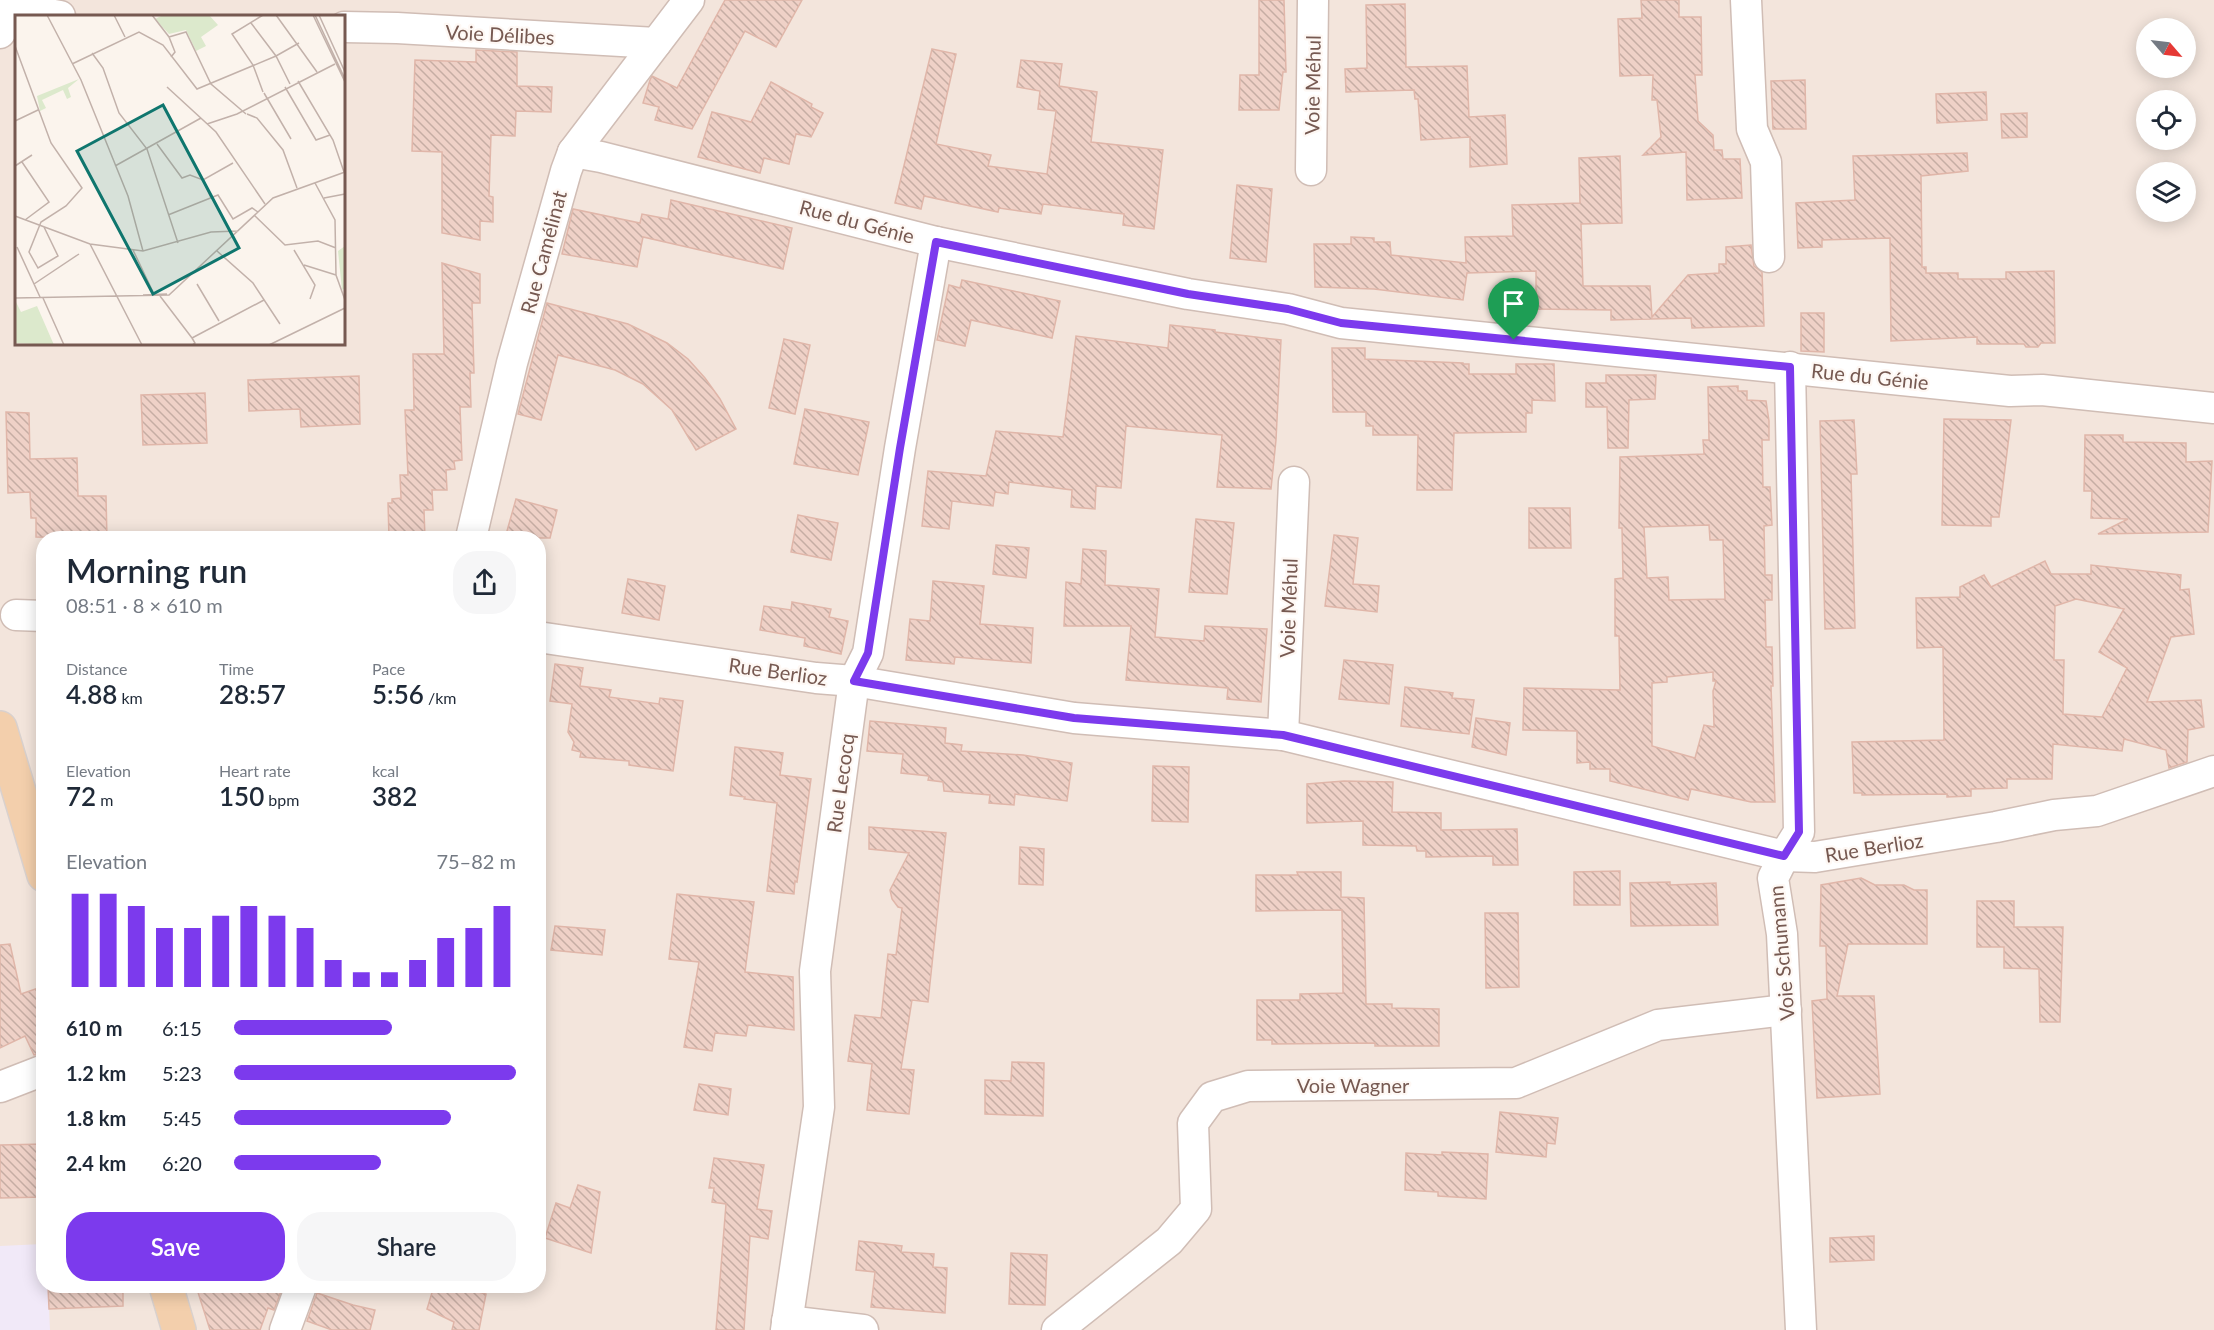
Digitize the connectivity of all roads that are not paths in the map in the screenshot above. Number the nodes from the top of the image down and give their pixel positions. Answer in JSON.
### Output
{"nodes":[{"id":1,"x":689,"y":0,"type":"edge"},
{"id":2,"x":1313,"y":0,"type":"edge"},
{"id":3,"x":1746,"y":0,"type":"edge"},
{"id":4,"x":10,"y":14,"type":"edge"},
{"id":5,"x":35,"y":15,"type":"edge"},
{"id":6,"x":345,"y":27,"type":"edge"},
{"id":7,"x":656,"y":43,"type":"junction"},
{"id":8,"x":573,"y":152,"type":"junction"},
{"id":9,"x":1311,"y":170,"type":"dead end"},
{"id":10,"x":936,"y":242,"type":"junction"},
{"id":11,"x":1768,"y":257,"type":"dead end"},
{"id":12,"x":1790,"y":367,"type":"junction"},
{"id":13,"x":2214,"y":408,"type":"edge"},
{"id":14,"x":1293,"y":482,"type":"dead end"},
{"id":15,"x":473,"y":531,"type":"edge"},
{"id":16,"x":546,"y":638,"type":"edge"},
{"id":17,"x":854,"y":681,"type":"junction"},
{"id":18,"x":0,"y":728,"type":"edge"},
{"id":19,"x":1283,"y":735,"type":"junction"},
{"id":20,"x":2214,"y":771,"type":"edge"},
{"id":21,"x":36,"y":847,"type":"edge"},
{"id":22,"x":1784,"y":856,"type":"junction"},
{"id":23,"x":1786,"y":1010,"type":"junction"},
{"id":24,"x":36,"y":1073,"type":"edge"},
{"id":25,"x":0,"y":1086,"type":"edge"},
{"id":26,"x":168,"y":1293,"type":"edge"},
{"id":27,"x":298,"y":1293,"type":"edge"},
{"id":28,"x":786,"y":1326,"type":"edge"},
{"id":29,"x":179,"y":1330,"type":"edge"},
{"id":30,"x":285,"y":1330,"type":"edge"},
{"id":31,"x":863,"y":1330,"type":"edge"},
{"id":32,"x":1057,"y":1330,"type":"edge"},
{"id":33,"x":1801,"y":1330,"type":"edge"}],
"edges":[{"from":1,"to":7,"type":"street","name":"Rue Camélinat"},
{"from":2,"to":9,"type":"street","name":"Voie Méhul"},
{"from":3,"to":11,"type":"street"},
{"from":4,"to":5,"type":"street"},
{"from":6,"to":7,"type":"street","name":"Voie Délibes"},
{"from":7,"to":8,"type":"street","name":"Rue Camélinat"},
{"from":8,"to":10,"type":"street","name":"Rue du Génie"},
{"from":8,"to":15,"type":"street","name":"Rue Camélinat"},
{"from":10,"to":12,"type":"street","name":"Rue du Génie"},
{"from":10,"to":17,"type":"street","name":"Rue Lecocq"},
{"from":12,"to":13,"type":"street","name":"Rue du Génie"},
{"from":12,"to":22,"type":"street","name":"Voie Schumann"},
{"from":14,"to":19,"type":"street","name":"Voie Méhul"},
{"from":16,"to":17,"type":"street","name":"Rue Berlioz"},
{"from":17,"to":19,"type":"street","name":"Rue Berlioz"},
{"from":17,"to":28,"type":"street","name":"Rue Lecocq"},
{"from":18,"to":21,"type":"main road"},
{"from":19,"to":22,"type":"street","name":"Rue Berlioz"},
{"from":20,"to":22,"type":"street","name":"Rue Berlioz"},
{"from":22,"to":23,"type":"street","name":"Voie Schumann"},
{"from":23,"to":32,"type":"street","name":"Voie Wagner"},
{"from":23,"to":33,"type":"street","name":"Voie Schumann"},
{"from":24,"to":25,"type":"street"},
{"from":26,"to":29,"type":"main road"},
{"from":27,"to":30,"type":"street"},
{"from":28,"to":31,"type":"street"}]}
